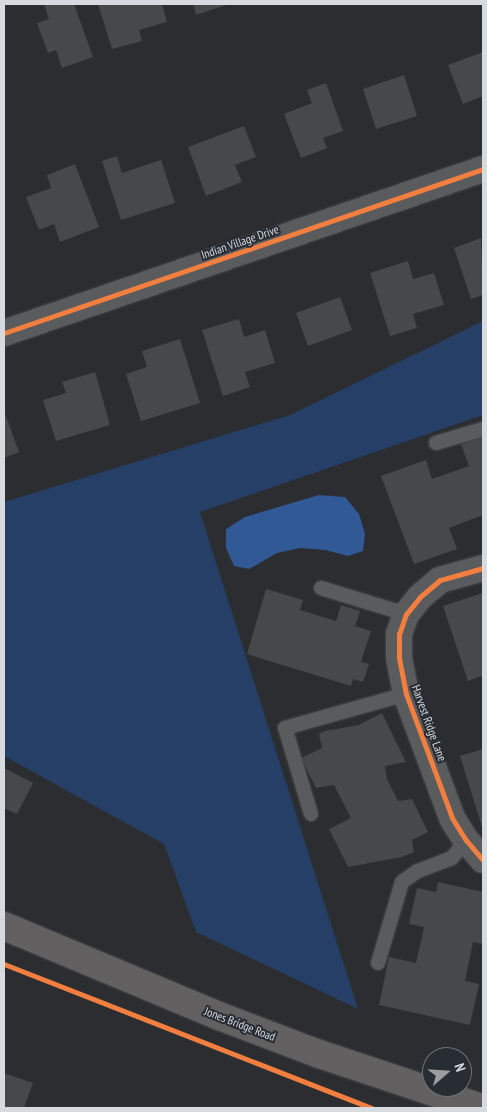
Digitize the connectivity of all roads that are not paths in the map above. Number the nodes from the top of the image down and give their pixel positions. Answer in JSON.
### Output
{"nodes":[{"id":1,"x":483,"y":169,"type":"edge"},
{"id":2,"x":4,"y":333,"type":"edge"},
{"id":3,"x":483,"y":429,"type":"edge"},
{"id":4,"x":436,"y":444,"type":"dead end"},
{"id":5,"x":483,"y":568,"type":"edge"},
{"id":6,"x":321,"y":588,"type":"dead end"},
{"id":7,"x":406,"y":614,"type":"junction"},
{"id":8,"x":406,"y":694,"type":"junction"},
{"id":9,"x":311,"y":814,"type":"dead end"},
{"id":10,"x":466,"y":840,"type":"junction"},
{"id":11,"x":483,"y":860,"type":"edge"},
{"id":12,"x":10,"y":932,"type":"edge"},
{"id":13,"x":378,"y":963,"type":"dead end"},
{"id":14,"x":481,"y":1108,"type":"edge"}],
"edges":[{"from":1,"to":2,"type":"street","name":"Indian Village Drive"},
{"from":3,"to":4,"type":"lane"},
{"from":5,"to":7,"type":"street","name":"Harvest Ridge Lane"},
{"from":6,"to":7,"type":"lane"},
{"from":7,"to":8,"type":"street","name":"Harvest Ridge Lane"},
{"from":8,"to":9,"type":"lane"},
{"from":8,"to":10,"type":"street","name":"Harvest Ridge Lane"},
{"from":10,"to":11,"type":"street","name":"Harvest Ridge Lane"},
{"from":10,"to":13,"type":"lane"},
{"from":12,"to":14,"type":"main road","name":"Jones Bridge Road"}]}
